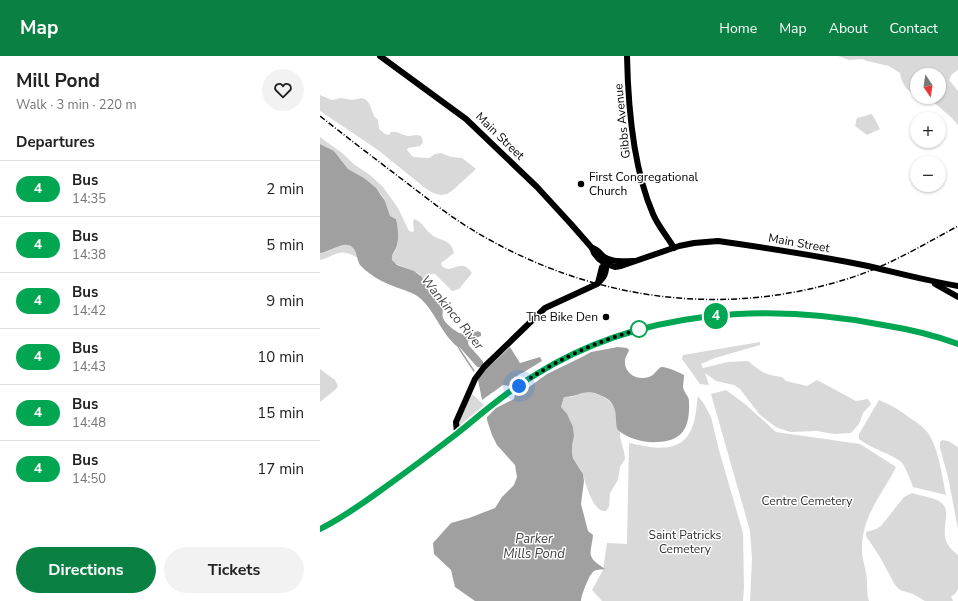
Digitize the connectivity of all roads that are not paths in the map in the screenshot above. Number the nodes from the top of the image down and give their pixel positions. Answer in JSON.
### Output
{"nodes":[{"id":1,"x":380,"y":56,"type":"edge"},
{"id":2,"x":627,"y":56,"type":"edge"},
{"id":3,"x":674,"y":248,"type":"junction"},
{"id":4,"x":607,"y":263,"type":"junction"},
{"id":5,"x":930,"y":282,"type":"junction"},
{"id":6,"x":958,"y":286,"type":"edge"},
{"id":7,"x":958,"y":296,"type":"edge"},
{"id":8,"x":958,"y":344,"type":"edge"},
{"id":9,"x":457,"y":433,"type":"junction"},
{"id":10,"x":320,"y":529,"type":"edge"}],
"edges":[{"from":1,"to":4,"type":"main road","name":"Main Street"},
{"from":2,"to":3,"type":"main road","name":"Gibbs Avenue"},
{"from":3,"to":4,"type":"main road","name":"Main Street"},
{"from":3,"to":5,"type":"main road","name":"Main Street"},
{"from":4,"to":9,"type":"main road"},
{"from":5,"to":6,"type":"main road","name":"Main Street"},
{"from":5,"to":7,"type":"main road"},
{"from":8,"to":9,"type":"main road"},
{"from":9,"to":10,"type":"main road"}]}
